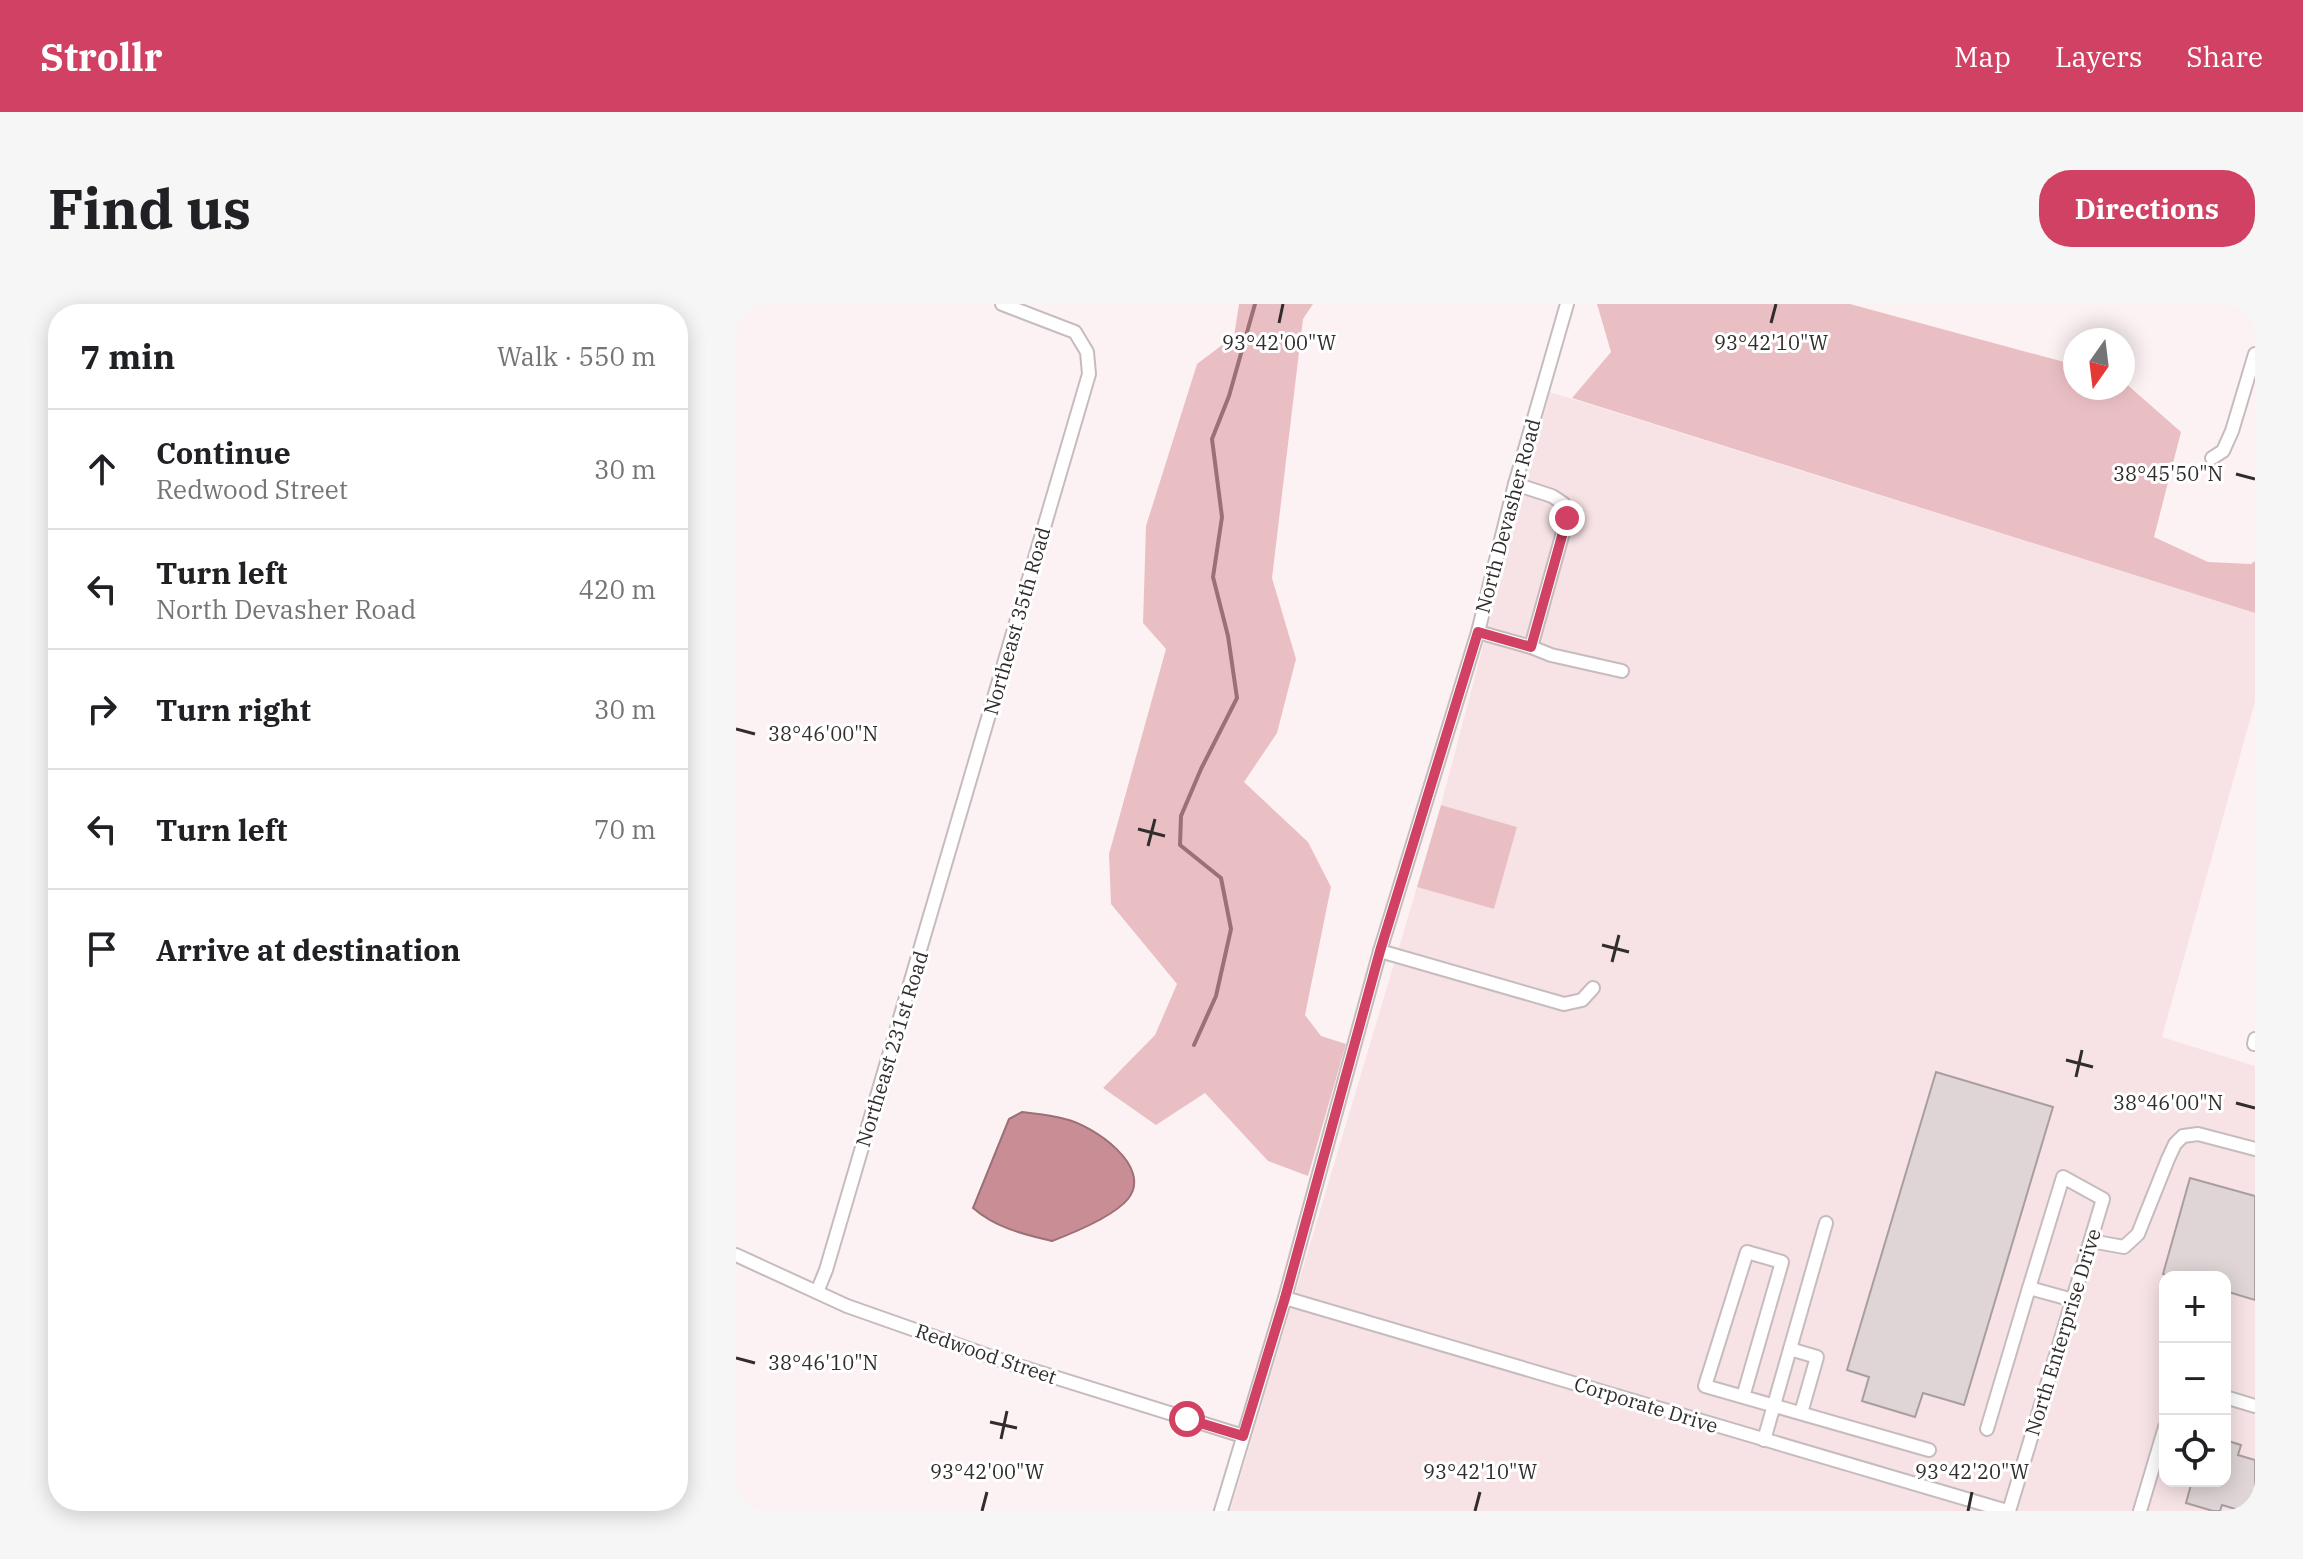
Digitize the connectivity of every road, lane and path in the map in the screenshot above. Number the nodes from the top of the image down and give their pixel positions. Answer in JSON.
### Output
{"nodes":[{"id":1,"x":1002,"y":304,"type":"edge"},
{"id":2,"x":1567,"y":304,"type":"edge"},
{"id":3,"x":2255,"y":354,"type":"edge"},
{"id":4,"x":2212,"y":458,"type":"dead end"},
{"id":5,"x":1515,"y":484,"type":"junction"},
{"id":6,"x":1478,"y":632,"type":"junction"},
{"id":7,"x":1531,"y":647,"type":"junction"},
{"id":8,"x":1622,"y":671,"type":"dead end"},
{"id":9,"x":963,"y":806,"type":"joint"},
{"id":10,"x":1380,"y":951,"type":"junction"},
{"id":11,"x":1593,"y":988,"type":"dead end"},
{"id":12,"x":2255,"y":1149,"type":"edge"},
{"id":13,"x":1826,"y":1223,"type":"dead end"},
{"id":14,"x":2091,"y":1241,"type":"junction"},
{"id":15,"x":736,"y":1255,"type":"edge"},
{"id":16,"x":2029,"y":1288,"type":"junction"},
{"id":17,"x":817,"y":1292,"type":"junction"},
{"id":18,"x":1285,"y":1298,"type":"junction"},
{"id":19,"x":2073,"y":1300,"type":"junction"},
{"id":20,"x":1790,"y":1349,"type":"junction"},
{"id":21,"x":1743,"y":1397,"type":"junction"},
{"id":22,"x":2231,"y":1399,"type":"edge"},
{"id":23,"x":1774,"y":1405,"type":"junction"},
{"id":24,"x":2255,"y":1406,"type":"edge"},
{"id":25,"x":1801,"y":1413,"type":"junction"},
{"id":26,"x":1987,"y":1429,"type":"dead end"},
{"id":27,"x":1243,"y":1436,"type":"junction"},
{"id":28,"x":1764,"y":1440,"type":"junction"},
{"id":29,"x":2159,"y":1447,"type":"edge"},
{"id":30,"x":1929,"y":1450,"type":"dead end"},
{"id":31,"x":1221,"y":1511,"type":"edge"},
{"id":32,"x":2008,"y":1511,"type":"edge"},
{"id":33,"x":2140,"y":1511,"type":"edge"}],
"edges":[{"from":1,"to":9,"type":"street","name":"Northeast 35th Road"},
{"from":2,"to":5,"type":"street","name":"North Devasher Road"},
{"from":3,"to":4,"type":"street"},
{"from":5,"to":6,"type":"street","name":"North Devasher Road"},
{"from":5,"to":7,"type":"street"},
{"from":6,"to":7,"type":"street"},
{"from":6,"to":10,"type":"street","name":"North Devasher Road"},
{"from":7,"to":8,"type":"street"},
{"from":9,"to":17,"type":"street","name":"Northeast 231st Road"},
{"from":10,"to":11,"type":"street"},
{"from":10,"to":18,"type":"street","name":"North Devasher Road"},
{"from":12,"to":14,"type":"street"},
{"from":13,"to":20,"type":"street"},
{"from":14,"to":16,"type":"street","name":"North Enterprise Drive"},
{"from":14,"to":19,"type":"street","name":"North Enterprise Drive"},
{"from":15,"to":17,"type":"street","name":"Redwood Street"},
{"from":16,"to":19,"type":"street"},
{"from":16,"to":26,"type":"street"},
{"from":17,"to":27,"type":"street","name":"Redwood Street"},
{"from":18,"to":27,"type":"street","name":"North Devasher Road"},
{"from":18,"to":28,"type":"street","name":"Corporate Drive"},
{"from":19,"to":32,"type":"street","name":"North Enterprise Drive"},
{"from":20,"to":23,"type":"street"},
{"from":20,"to":25,"type":"street"},
{"from":21,"to":21,"type":"street"},
{"from":21,"to":23,"type":"street"},
{"from":22,"to":24,"type":"street"},
{"from":23,"to":25,"type":"street"},
{"from":23,"to":28,"type":"street"},
{"from":25,"to":30,"type":"street"},
{"from":27,"to":31,"type":"street","name":"North Devasher Road"},
{"from":28,"to":32,"type":"street","name":"Corporate Drive"},
{"from":29,"to":33,"type":"street"}]}
